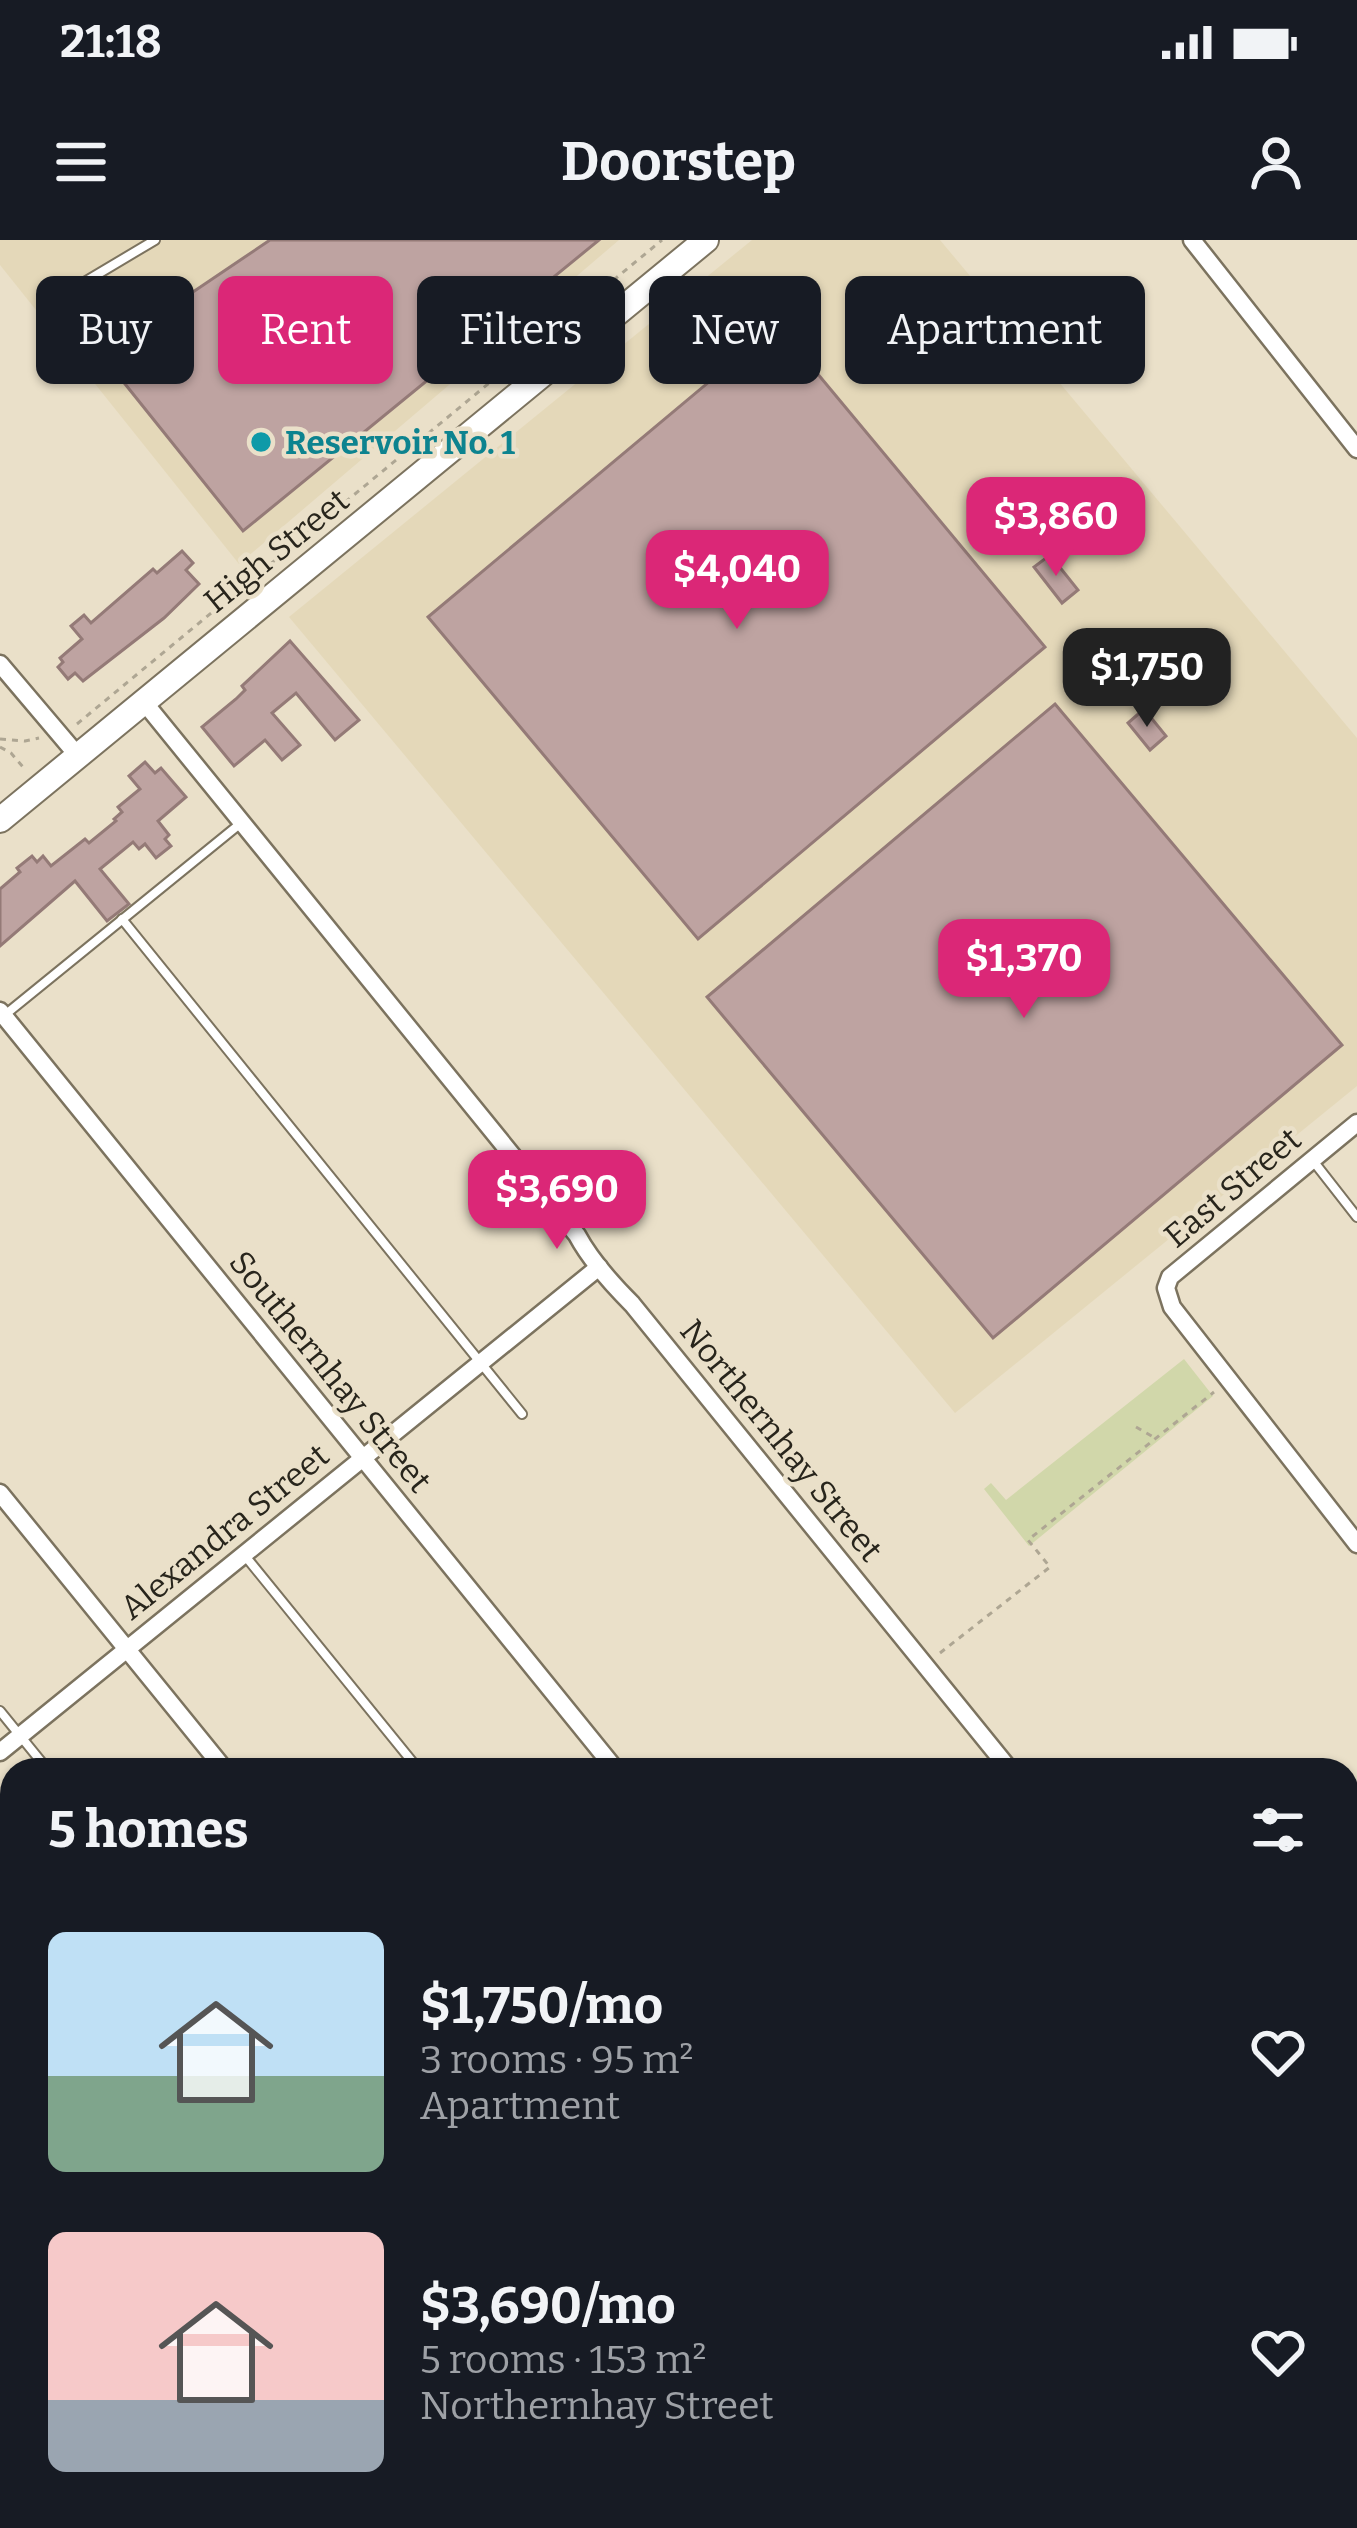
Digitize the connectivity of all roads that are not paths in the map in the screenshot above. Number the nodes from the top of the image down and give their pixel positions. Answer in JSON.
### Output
{"nodes":[{"id":1,"x":155,"y":240,"type":"edge"},
{"id":2,"x":706,"y":240,"type":"edge"},
{"id":3,"x":1192,"y":240,"type":"edge"},
{"id":4,"x":95,"y":276,"type":"edge"},
{"id":5,"x":1357,"y":449,"type":"edge"},
{"id":6,"x":0,"y":664,"type":"edge"},
{"id":7,"x":144,"y":702,"type":"junction"},
{"id":8,"x":78,"y":756,"type":"junction"},
{"id":9,"x":0,"y":820,"type":"edge"},
{"id":10,"x":242,"y":821,"type":"junction"},
{"id":11,"x":122,"y":919,"type":"junction"},
{"id":12,"x":1,"y":1015,"type":"edge"},
{"id":13,"x":1357,"y":1123,"type":"edge"},
{"id":14,"x":1312,"y":1160,"type":"junction"},
{"id":15,"x":1357,"y":1217,"type":"edge"},
{"id":16,"x":598,"y":1267,"type":"junction"},
{"id":17,"x":480,"y":1361,"type":"junction"},
{"id":18,"x":522,"y":1414,"type":"dead end"},
{"id":19,"x":363,"y":1456,"type":"junction"},
{"id":20,"x":0,"y":1493,"type":"edge"},
{"id":21,"x":1357,"y":1544,"type":"edge"},
{"id":22,"x":243,"y":1554,"type":"junction"},
{"id":23,"x":127,"y":1650,"type":"junction"},
{"id":24,"x":0,"y":1711,"type":"edge"},
{"id":25,"x":20,"y":1736,"type":"junction"},
{"id":26,"x":0,"y":1752,"type":"edge"},
{"id":27,"x":38,"y":1758,"type":"edge"},
{"id":28,"x":215,"y":1758,"type":"edge"},
{"id":29,"x":409,"y":1758,"type":"edge"},
{"id":30,"x":606,"y":1758,"type":"edge"},
{"id":31,"x":1000,"y":1758,"type":"edge"}],
"edges":[{"from":1,"to":4,"type":"lane"},
{"from":2,"to":7,"type":"main road","name":"High Street"},
{"from":3,"to":5,"type":"street"},
{"from":6,"to":8,"type":"street"},
{"from":7,"to":8,"type":"main road","name":"High Street"},
{"from":7,"to":10,"type":"street","name":"Northernhay Street"},
{"from":8,"to":9,"type":"main road","name":"High Street"},
{"from":10,"to":11,"type":"lane"},
{"from":10,"to":16,"type":"street","name":"Northernhay Street"},
{"from":11,"to":12,"type":"lane"},
{"from":11,"to":17,"type":"lane"},
{"from":12,"to":19,"type":"street","name":"Southernhay Street"},
{"from":13,"to":14,"type":"street","name":"East Street"},
{"from":14,"to":15,"type":"lane"},
{"from":14,"to":21,"type":"street","name":"East Street"},
{"from":16,"to":17,"type":"street","name":"Alexandra Street"},
{"from":16,"to":31,"type":"street","name":"Northernhay Street"},
{"from":17,"to":18,"type":"lane"},
{"from":17,"to":19,"type":"street","name":"Alexandra Street"},
{"from":19,"to":22,"type":"street","name":"Alexandra Street"},
{"from":19,"to":30,"type":"street","name":"Southernhay Street"},
{"from":20,"to":23,"type":"street"},
{"from":22,"to":23,"type":"street","name":"Alexandra Street"},
{"from":22,"to":29,"type":"lane"},
{"from":23,"to":25,"type":"street","name":"Alexandra Street"},
{"from":23,"to":28,"type":"street"},
{"from":24,"to":25,"type":"lane"},
{"from":25,"to":26,"type":"street","name":"Alexandra Street"},
{"from":25,"to":27,"type":"lane"}]}
